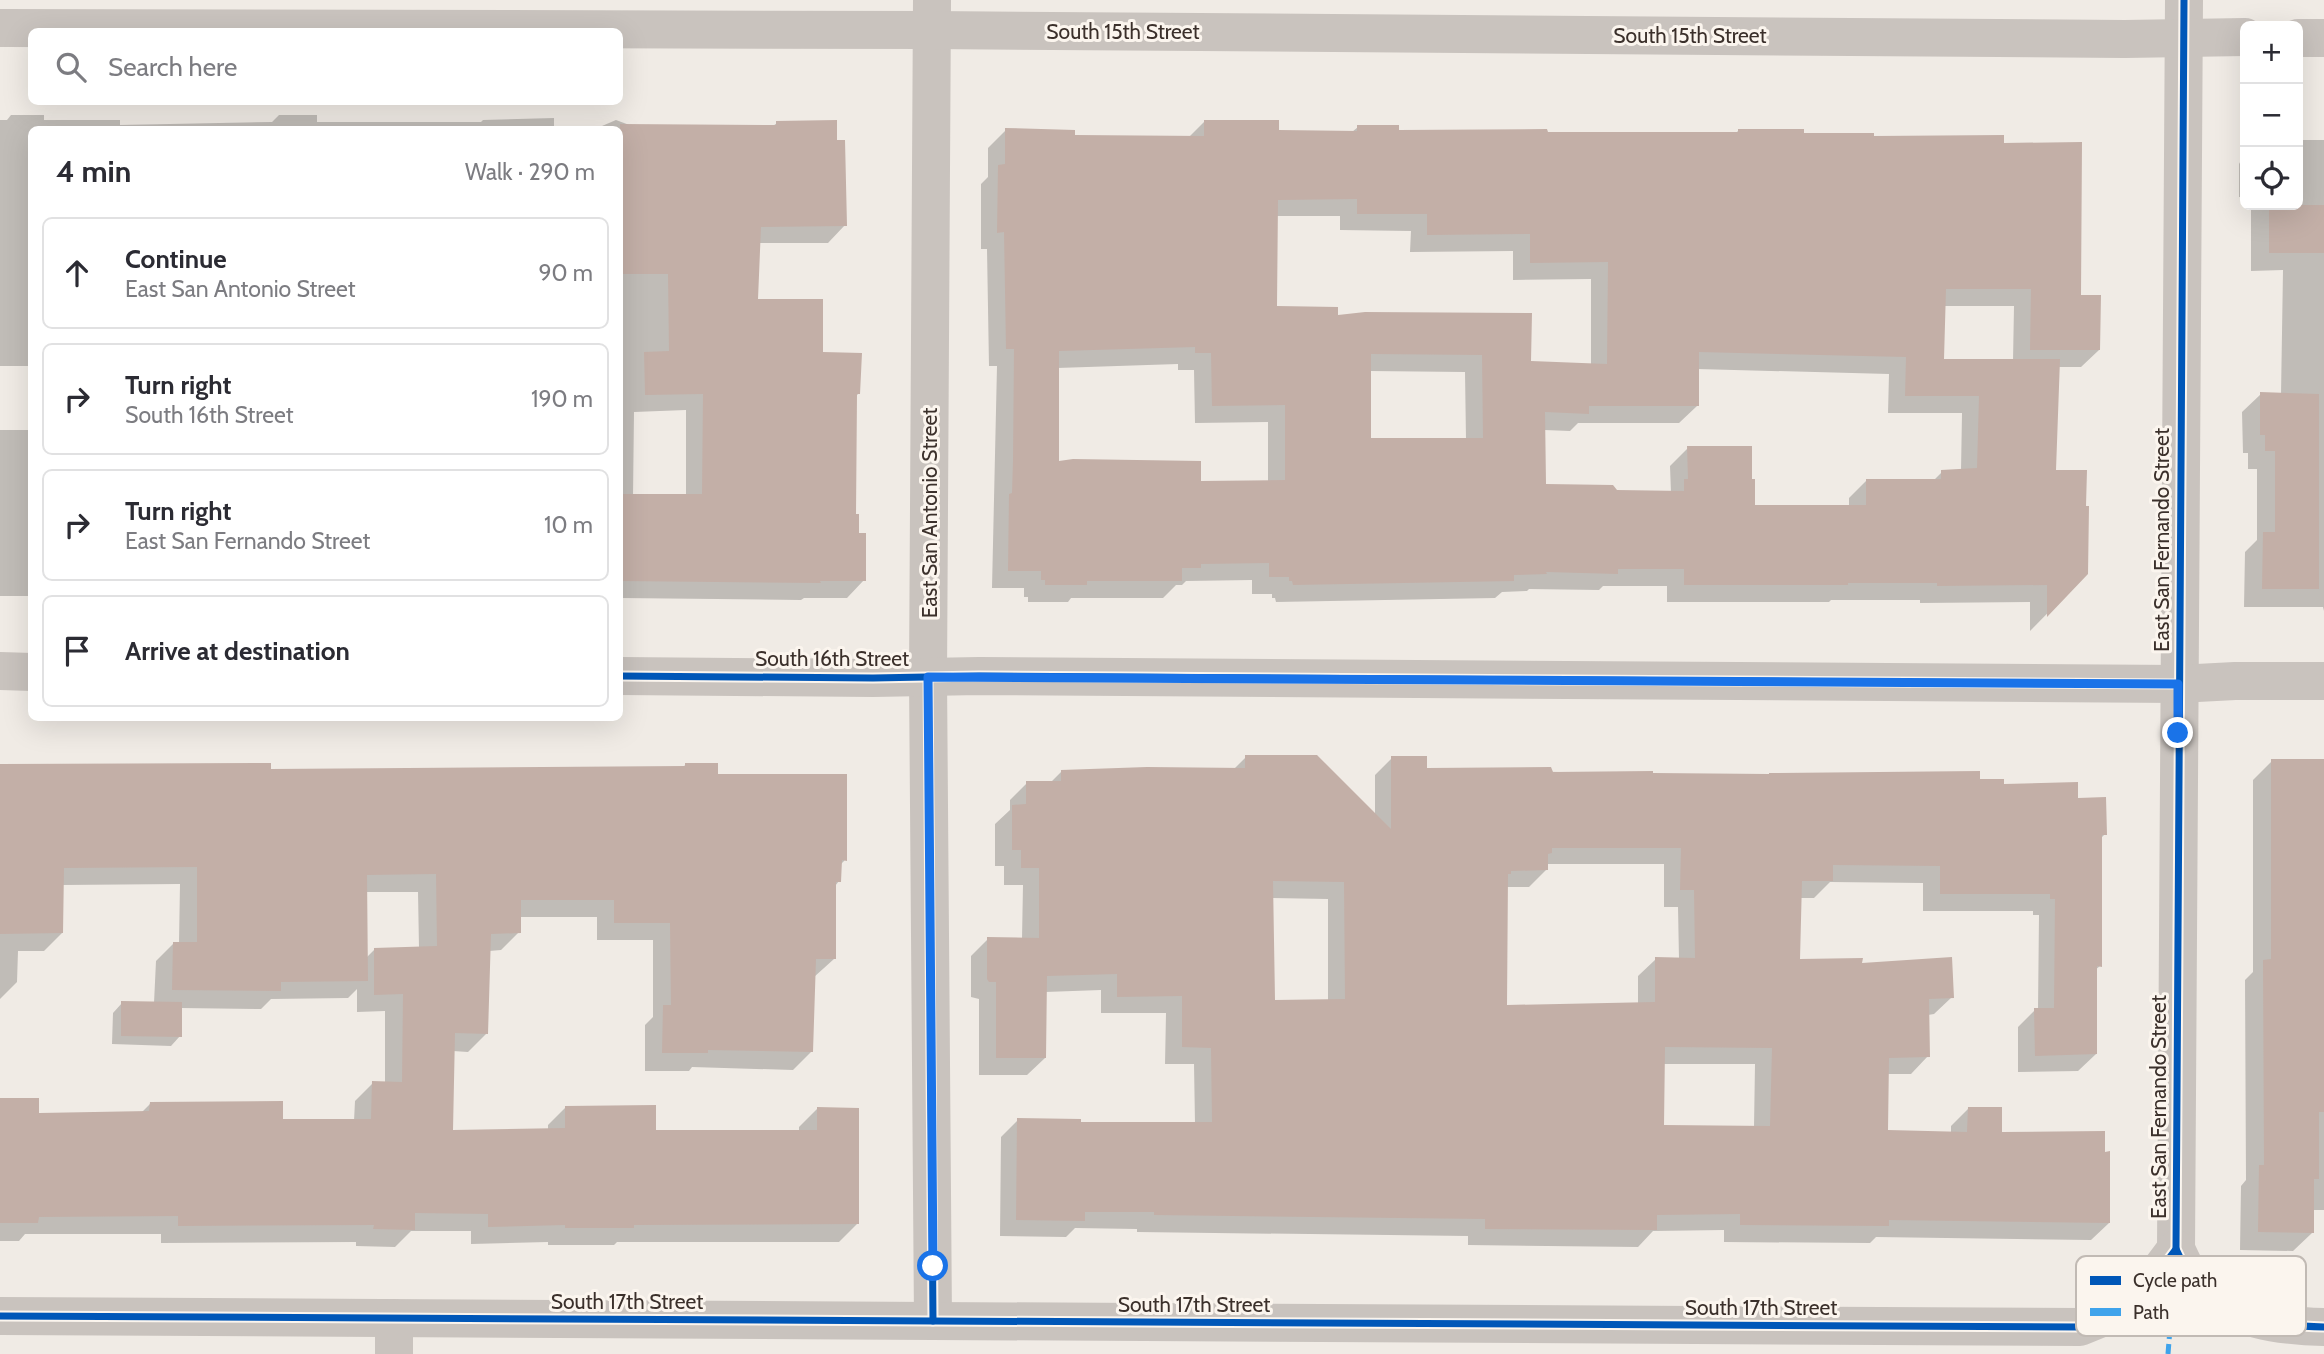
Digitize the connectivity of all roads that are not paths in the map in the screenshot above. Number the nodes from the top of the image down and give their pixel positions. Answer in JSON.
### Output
{"nodes":[{"id":1,"x":2184,"y":0,"type":"edge"},
{"id":2,"x":932,"y":15,"type":"edge"},
{"id":3,"x":0,"y":28,"type":"edge"},
{"id":4,"x":2240,"y":37,"type":"edge"},
{"id":5,"x":2184,"y":38,"type":"junction"},
{"id":6,"x":2303,"y":38,"type":"edge"},
{"id":7,"x":2324,"y":38,"type":"edge"},
{"id":8,"x":0,"y":671,"type":"edge"},
{"id":9,"x":28,"y":672,"type":"edge"},
{"id":10,"x":623,"y":676,"type":"edge"},
{"id":11,"x":928,"y":677,"type":"junction"},
{"id":12,"x":2324,"y":681,"type":"edge"},
{"id":13,"x":2178,"y":684,"type":"junction"},
{"id":14,"x":2176,"y":1249,"type":"junction"},
{"id":15,"x":2171,"y":1256,"type":"edge"},
{"id":16,"x":2180,"y":1256,"type":"edge"},
{"id":17,"x":0,"y":1315,"type":"edge"},
{"id":18,"x":933,"y":1321,"type":"junction"},
{"id":19,"x":2306,"y":1326,"type":"edge"},
{"id":20,"x":2076,"y":1327,"type":"edge"},
{"id":21,"x":2324,"y":1327,"type":"edge"},
{"id":22,"x":394,"y":1336,"type":"edge"}],
"edges":[{"from":1,"to":5,"type":"street","name":"East San Fernando Street"},
{"from":2,"to":3,"type":"street","name":"South 15th Street"},
{"from":2,"to":5,"type":"street","name":"South 15th Street"},
{"from":2,"to":11,"type":"street","name":"East San Antonio Street"},
{"from":4,"to":5,"type":"street","name":"South 15th Street"},
{"from":5,"to":13,"type":"street","name":"East San Fernando Street"},
{"from":6,"to":7,"type":"street"},
{"from":8,"to":9,"type":"street"},
{"from":10,"to":11,"type":"street","name":"South 16th Street"},
{"from":11,"to":13,"type":"street","name":"South 16th Street"},
{"from":11,"to":18,"type":"street","name":"East San Antonio Street"},
{"from":12,"to":13,"type":"street","name":"South 16th Street"},
{"from":13,"to":14,"type":"street","name":"East San Fernando Street"},
{"from":14,"to":15,"type":"street","name":"South 17th Street"},
{"from":14,"to":16,"type":"street"},
{"from":17,"to":22,"type":"street","name":"South 17th Street"},
{"from":18,"to":20,"type":"street","name":"South 17th Street"},
{"from":18,"to":22,"type":"street","name":"South 17th Street"},
{"from":19,"to":21,"type":"street"}]}
